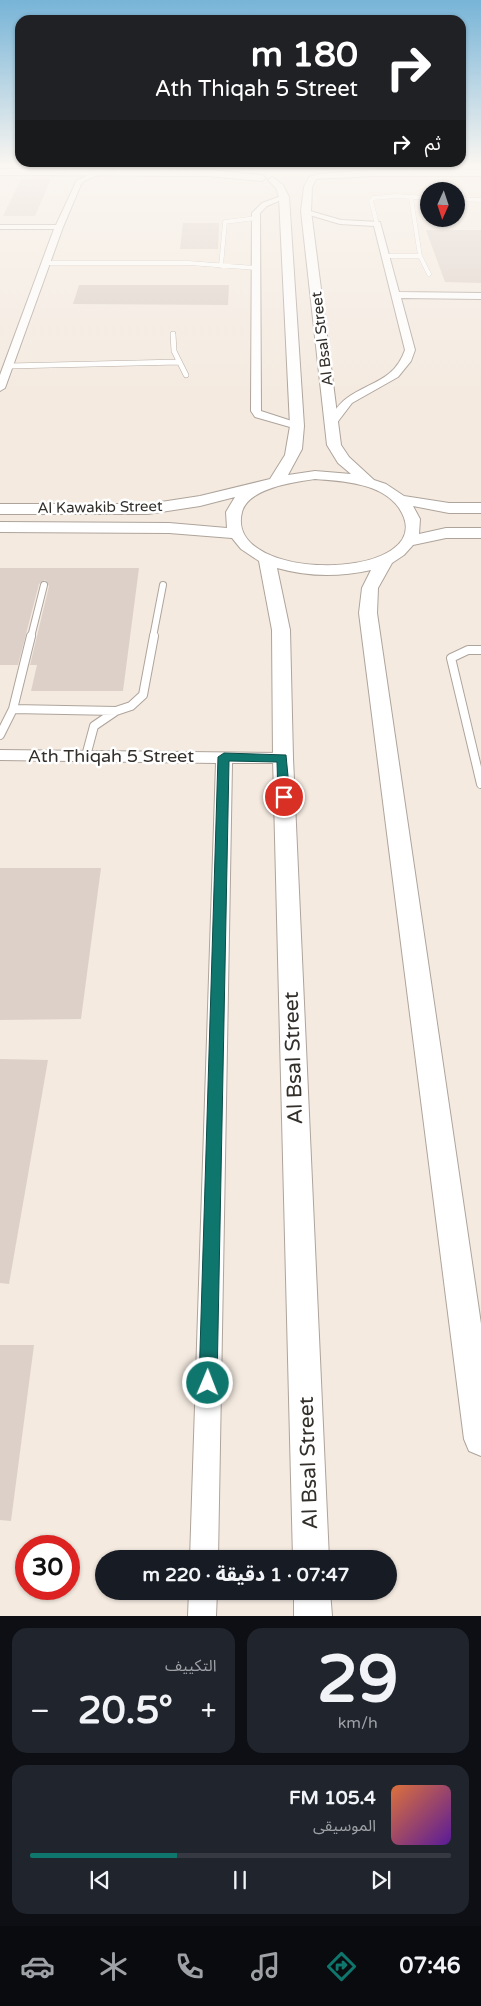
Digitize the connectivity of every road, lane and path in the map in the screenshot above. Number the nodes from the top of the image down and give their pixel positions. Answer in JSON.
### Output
{"nodes":[{"id":1,"x":54,"y":241,"type":"edge"},
{"id":2,"x":223,"y":241,"type":"edge"},
{"id":3,"x":256,"y":241,"type":"edge"},
{"id":4,"x":287,"y":241,"type":"edge"},
{"id":5,"x":310,"y":241,"type":"edge"},
{"id":6,"x":381,"y":241,"type":"edge"},
{"id":7,"x":418,"y":241,"type":"edge"},
{"id":8,"x":385,"y":256,"type":"junction"},
{"id":9,"x":420,"y":256,"type":"junction"},
{"id":10,"x":46,"y":263,"type":"junction"},
{"id":11,"x":220,"y":266,"type":"junction"},
{"id":12,"x":256,"y":268,"type":"junction"},
{"id":13,"x":429,"y":274,"type":"dead end"},
{"id":14,"x":395,"y":295,"type":"junction"},
{"id":15,"x":481,"y":296,"type":"edge"},
{"id":16,"x":173,"y":334,"type":"dead end"},
{"id":17,"x":0,"y":359,"type":"edge"},
{"id":18,"x":10,"y":362,"type":"junction"},
{"id":19,"x":179,"y":362,"type":"junction"},
{"id":20,"x":186,"y":374,"type":"dead end"},
{"id":21,"x":0,"y":388,"type":"edge"},
{"id":22,"x":332,"y":422,"type":"junction"},
{"id":23,"x":297,"y":426,"type":"junction"},
{"id":24,"x":277,"y":480,"type":"junction"},
{"id":25,"x":372,"y":484,"type":"junction"},
{"id":26,"x":258,"y":488,"type":"junction"},
{"id":27,"x":398,"y":498,"type":"junction"},
{"id":28,"x":2,"y":508,"type":"edge"},
{"id":29,"x":481,"y":508,"type":"edge"},
{"id":30,"x":0,"y":528,"type":"edge"},
{"id":31,"x":481,"y":533,"type":"edge"},
{"id":32,"x":236,"y":534,"type":"junction"},
{"id":33,"x":408,"y":541,"type":"junction"},
{"id":34,"x":266,"y":558,"type":"junction"},
{"id":35,"x":385,"y":560,"type":"junction"},
{"id":36,"x":44,"y":585,"type":"dead end"},
{"id":37,"x":163,"y":585,"type":"dead end"},
{"id":38,"x":481,"y":650,"type":"edge"},
{"id":39,"x":13,"y":709,"type":"junction"},
{"id":40,"x":116,"y":711,"type":"junction"},
{"id":41,"x":0,"y":735,"type":"edge"},
{"id":42,"x":0,"y":755,"type":"edge"},
{"id":43,"x":86,"y":756,"type":"junction"},
{"id":44,"x":224,"y":757,"type":"junction"},
{"id":45,"x":283,"y":758,"type":"junction"},
{"id":46,"x":481,"y":784,"type":"edge"},
{"id":47,"x":481,"y":1439,"type":"edge"},
{"id":48,"x":204,"y":1550,"type":"edge"},
{"id":49,"x":311,"y":1550,"type":"edge"},
{"id":50,"x":203,"y":1600,"type":"edge"},
{"id":51,"x":312,"y":1600,"type":"edge"},
{"id":52,"x":202,"y":1616,"type":"edge"},
{"id":53,"x":313,"y":1616,"type":"edge"}],
"edges":[{"from":1,"to":10,"type":"street"},
{"from":2,"to":11,"type":"lane"},
{"from":3,"to":12,"type":"street"},
{"from":4,"to":23,"type":"street","name":"Al Bsal Street"},
{"from":5,"to":22,"type":"street","name":"Al Bsal Street"},
{"from":6,"to":8,"type":"street"},
{"from":7,"to":9,"type":"lane"},
{"from":8,"to":9,"type":"lane"},
{"from":8,"to":14,"type":"street"},
{"from":9,"to":13,"type":"lane"},
{"from":10,"to":11,"type":"lane"},
{"from":10,"to":18,"type":"street"},
{"from":11,"to":12,"type":"lane"},
{"from":12,"to":23,"type":"street"},
{"from":14,"to":15,"type":"street"},
{"from":14,"to":22,"type":"street"},
{"from":16,"to":19,"type":"lane"},
{"from":17,"to":18,"type":"street"},
{"from":18,"to":19,"type":"lane"},
{"from":18,"to":21,"type":"street"},
{"from":19,"to":20,"type":"lane"},
{"from":22,"to":25,"type":"street","name":"Al Bsal Street"},
{"from":23,"to":24,"type":"street","name":"Al Bsal Street"},
{"from":24,"to":25,"type":"street"},
{"from":24,"to":26,"type":"street"},
{"from":25,"to":27,"type":"street"},
{"from":26,"to":28,"type":"street","name":"Al Kawakib Street"},
{"from":26,"to":32,"type":"street"},
{"from":27,"to":29,"type":"street"},
{"from":27,"to":33,"type":"street"},
{"from":30,"to":32,"type":"street","name":"Al Kawakib Street"},
{"from":31,"to":33,"type":"street"},
{"from":32,"to":34,"type":"street"},
{"from":33,"to":35,"type":"street"},
{"from":34,"to":35,"type":"street"},
{"from":34,"to":45,"type":"street","name":"Al Bsal Street"},
{"from":35,"to":47,"type":"street"},
{"from":36,"to":39,"type":"lane"},
{"from":37,"to":40,"type":"lane"},
{"from":38,"to":46,"type":"lane"},
{"from":39,"to":40,"type":"lane"},
{"from":39,"to":41,"type":"lane"},
{"from":40,"to":43,"type":"lane"},
{"from":42,"to":43,"type":"street","name":"Ath Thiqah 5 Street"},
{"from":43,"to":44,"type":"street","name":"Ath Thiqah 5 Street"},
{"from":44,"to":45,"type":"street","name":"Ath Thiqah 5 Street"},
{"from":44,"to":48,"type":"street"},
{"from":45,"to":49,"type":"street","name":"Al Bsal Street"},
{"from":50,"to":52,"type":"street"},
{"from":51,"to":53,"type":"street"}]}
